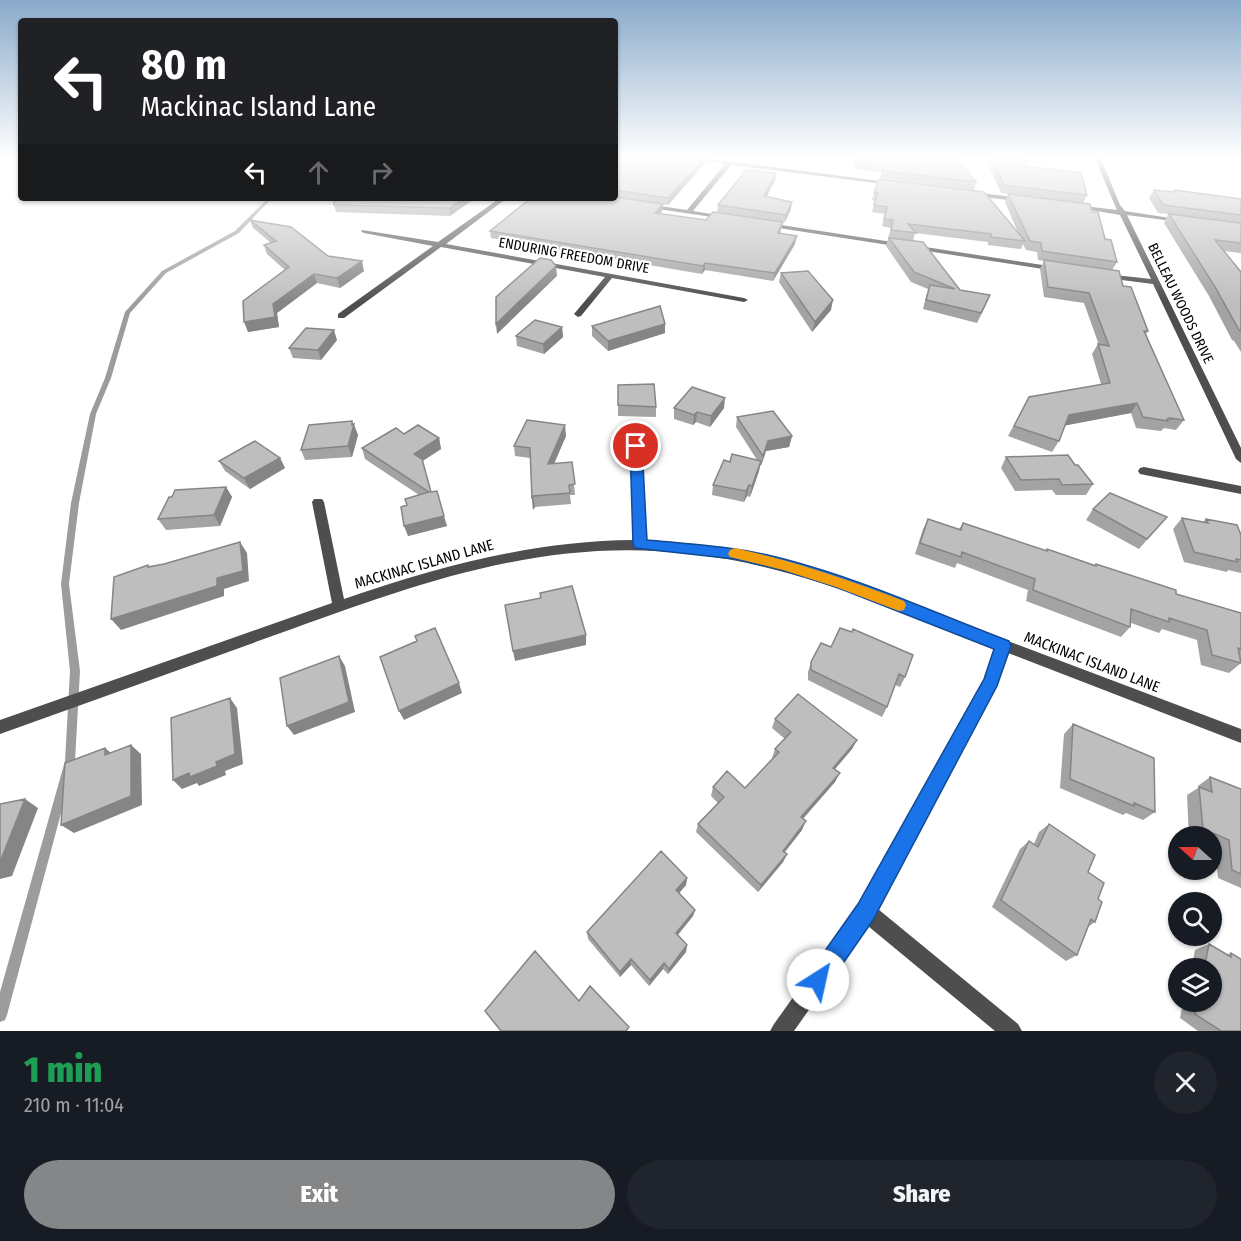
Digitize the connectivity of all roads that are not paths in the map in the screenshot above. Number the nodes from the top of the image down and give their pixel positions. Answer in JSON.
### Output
{"nodes":[{"id":1,"x":491,"y":207,"type":"edge"},
{"id":2,"x":656,"y":207,"type":"edge"},
{"id":3,"x":693,"y":207,"type":"edge"},
{"id":4,"x":1074,"y":207,"type":"edge"},
{"id":5,"x":1118,"y":207,"type":"edge"},
{"id":6,"x":689,"y":212,"type":"junction"},
{"id":7,"x":1123,"y":213,"type":"junction"},
{"id":8,"x":735,"y":220,"type":"edge"},
{"id":9,"x":1187,"y":221,"type":"edge"},
{"id":10,"x":759,"y":223,"type":"edge"},
{"id":11,"x":364,"y":231,"type":"dead end"},
{"id":12,"x":439,"y":245,"type":"junction"},
{"id":13,"x":1065,"y":270,"type":"edge"},
{"id":14,"x":1099,"y":274,"type":"edge"},
{"id":15,"x":610,"y":276,"type":"junction"},
{"id":16,"x":1155,"y":282,"type":"junction"},
{"id":17,"x":744,"y":300,"type":"dead end"},
{"id":18,"x":578,"y":314,"type":"dead end"},
{"id":19,"x":341,"y":316,"type":"dead end"},
{"id":20,"x":636,"y":446,"type":"dead end"},
{"id":21,"x":1241,"y":459,"type":"edge"},
{"id":22,"x":1144,"y":471,"type":"dead end"},
{"id":23,"x":1241,"y":490,"type":"edge"},
{"id":24,"x":318,"y":502,"type":"dead end"},
{"id":25,"x":640,"y":544,"type":"junction"},
{"id":26,"x":339,"y":606,"type":"junction"},
{"id":27,"x":1003,"y":646,"type":"junction"},
{"id":28,"x":0,"y":727,"type":"edge"},
{"id":29,"x":1241,"y":736,"type":"edge"},
{"id":30,"x":866,"y":912,"type":"junction"},
{"id":31,"x":781,"y":1031,"type":"edge"},
{"id":32,"x":1011,"y":1031,"type":"edge"}],
"edges":[{"from":1,"to":12,"type":"street"},
{"from":2,"to":6,"type":"street"},
{"from":3,"to":6,"type":"street"},
{"from":4,"to":7,"type":"street"},
{"from":5,"to":7,"type":"street","name":"BELLEAU WOODS DRIVE"},
{"from":6,"to":8,"type":"street"},
{"from":7,"to":9,"type":"street"},
{"from":7,"to":16,"type":"street","name":"BELLEAU WOODS DRIVE"},
{"from":10,"to":13,"type":"street"},
{"from":11,"to":12,"type":"street","name":"ENDURING FREEDOM DRIVE"},
{"from":12,"to":15,"type":"street","name":"ENDURING FREEDOM DRIVE"},
{"from":12,"to":19,"type":"street"},
{"from":14,"to":16,"type":"street"},
{"from":15,"to":17,"type":"street","name":"ENDURING FREEDOM DRIVE"},
{"from":15,"to":18,"type":"street"},
{"from":16,"to":21,"type":"street","name":"BELLEAU WOODS DRIVE"},
{"from":20,"to":25,"type":"street"},
{"from":22,"to":23,"type":"street"},
{"from":24,"to":26,"type":"street"},
{"from":25,"to":26,"type":"street","name":"MACKINAC ISLAND LANE"},
{"from":25,"to":27,"type":"street","name":"MACKINAC ISLAND LANE"},
{"from":26,"to":28,"type":"street","name":"MACKINAC ISLAND LANE"},
{"from":27,"to":29,"type":"street","name":"MACKINAC ISLAND LANE"},
{"from":27,"to":30,"type":"street"},
{"from":30,"to":31,"type":"street"},
{"from":30,"to":32,"type":"street"}]}
